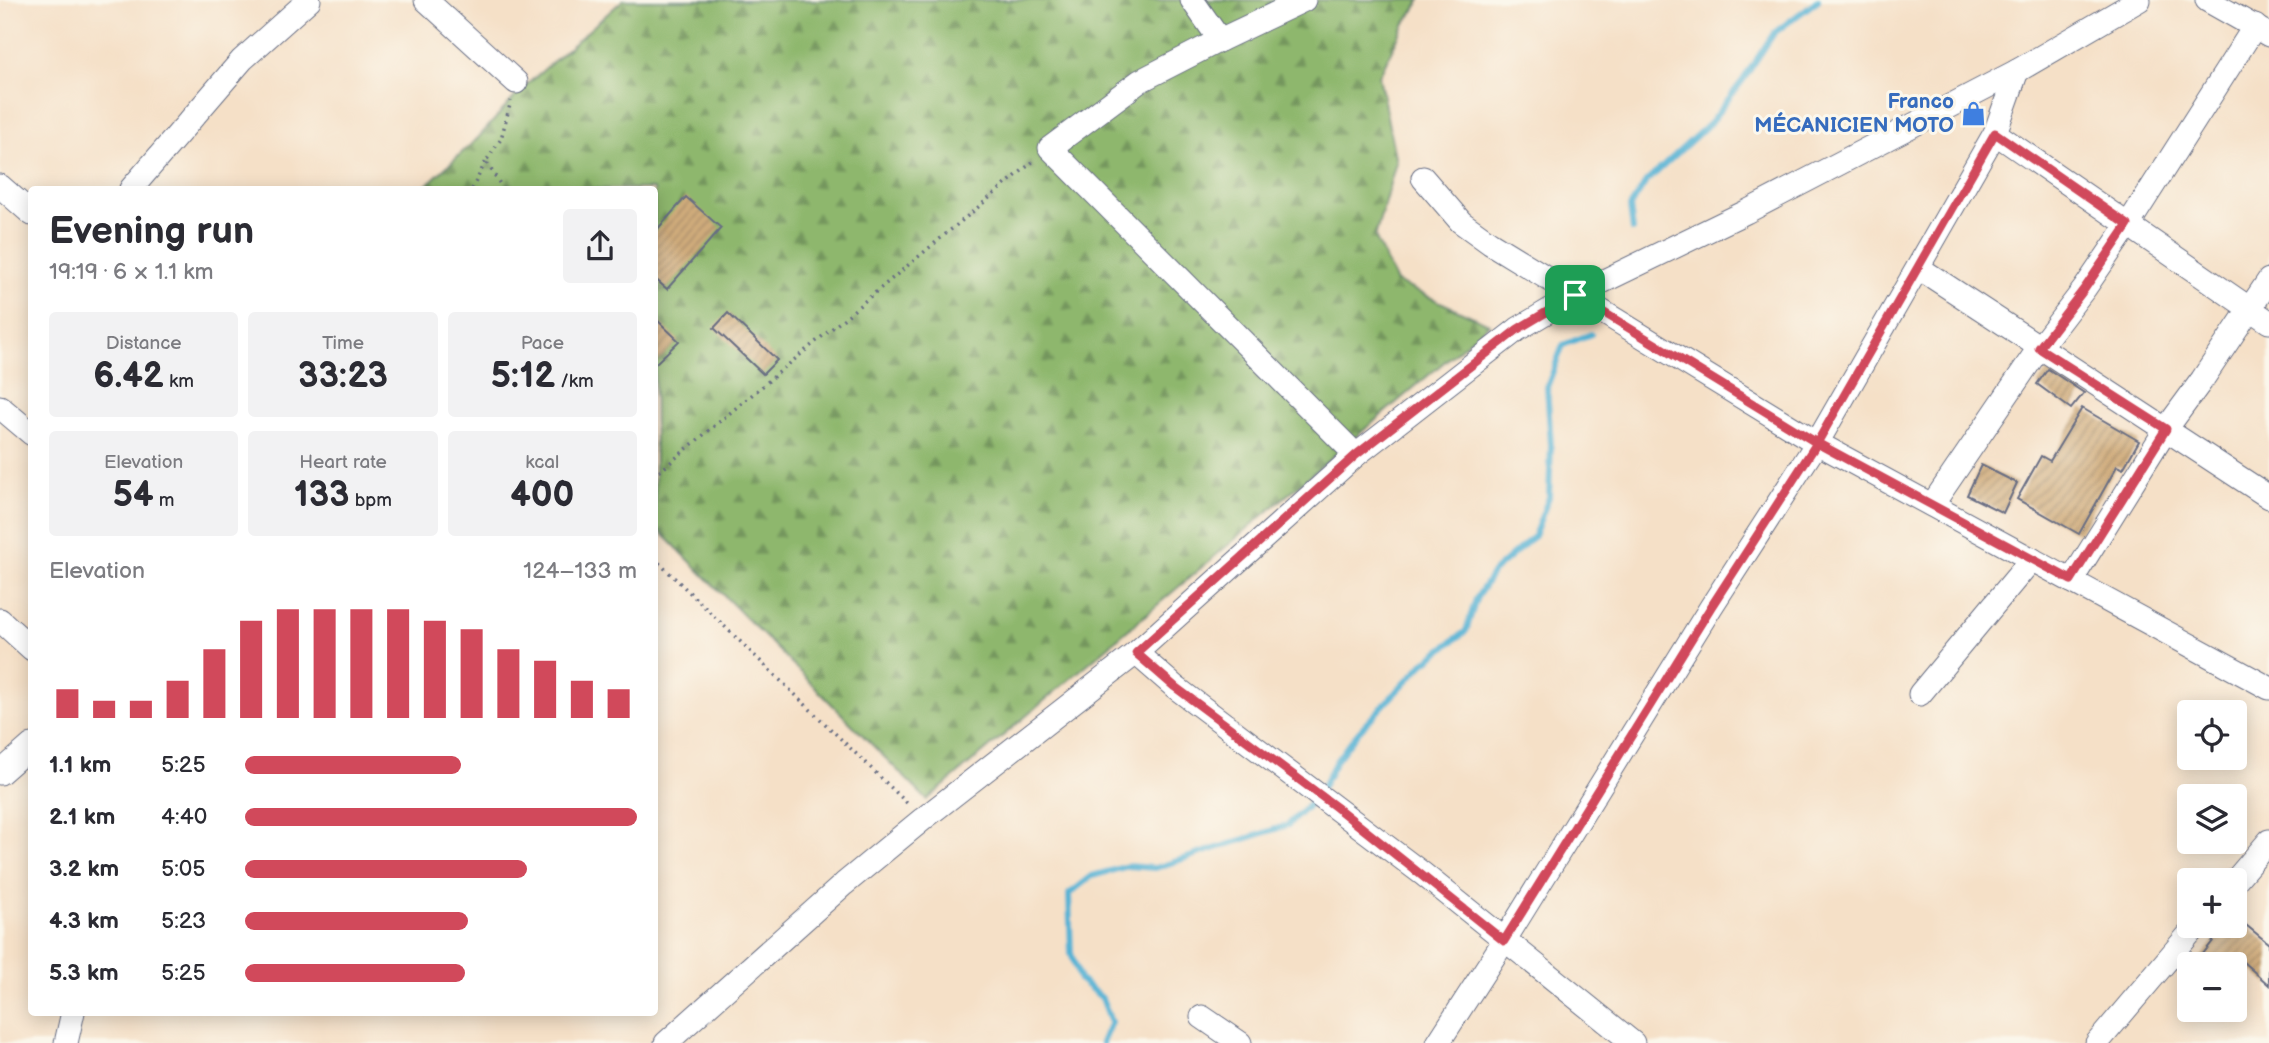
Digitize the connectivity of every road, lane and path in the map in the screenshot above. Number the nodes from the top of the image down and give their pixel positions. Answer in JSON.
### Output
{"nodes":[{"id":1,"x":309,"y":0,"type":"edge"},
{"id":2,"x":426,"y":0,"type":"edge"},
{"id":3,"x":1192,"y":0,"type":"edge"},
{"id":4,"x":1304,"y":0,"type":"edge"},
{"id":5,"x":2139,"y":0,"type":"edge"},
{"id":6,"x":2207,"y":0,"type":"edge"},
{"id":7,"x":2262,"y":30,"type":"edge"},
{"id":8,"x":1220,"y":40,"type":"junction"},
{"id":9,"x":2017,"y":71,"type":"junction"},
{"id":10,"x":516,"y":82,"type":"joint"},
{"id":11,"x":1995,"y":133,"type":"junction"},
{"id":12,"x":1050,"y":148,"type":"junction"},
{"id":13,"x":486,"y":161,"type":"junction"},
{"id":14,"x":1423,"y":178,"type":"dead end"},
{"id":15,"x":0,"y":186,"type":"edge"},
{"id":16,"x":134,"y":186,"type":"edge"},
{"id":17,"x":474,"y":186,"type":"edge"},
{"id":18,"x":501,"y":186,"type":"edge"},
{"id":19,"x":28,"y":210,"type":"edge"},
{"id":20,"x":2128,"y":225,"type":"junction"},
{"id":21,"x":1919,"y":268,"type":"junction"},
{"id":22,"x":2269,"y":280,"type":"edge"},
{"id":23,"x":1575,"y":295,"type":"junction"},
{"id":24,"x":2249,"y":309,"type":"junction"},
{"id":25,"x":2269,"y":322,"type":"edge"},
{"id":26,"x":2039,"y":348,"type":"junction"},
{"id":27,"x":0,"y":407,"type":"edge"},
{"id":28,"x":2166,"y":429,"type":"junction"},
{"id":29,"x":28,"y":431,"type":"edge"},
{"id":30,"x":1817,"y":443,"type":"junction"},
{"id":31,"x":1356,"y":455,"type":"junction"},
{"id":32,"x":658,"y":473,"type":"edge"},
{"id":33,"x":2269,"y":497,"type":"edge"},
{"id":34,"x":1932,"y":505,"type":"junction"},
{"id":35,"x":2032,"y":559,"type":"junction"},
{"id":36,"x":658,"y":562,"type":"edge"},
{"id":37,"x":2071,"y":580,"type":"junction"},
{"id":38,"x":0,"y":620,"type":"edge"},
{"id":39,"x":28,"y":645,"type":"edge"},
{"id":40,"x":1136,"y":653,"type":"junction"},
{"id":41,"x":2269,"y":688,"type":"edge"},
{"id":42,"x":1920,"y":694,"type":"dead end"},
{"id":43,"x":28,"y":748,"type":"edge"},
{"id":44,"x":0,"y":773,"type":"edge"},
{"id":45,"x":923,"y":819,"type":"junction"},
{"id":46,"x":2269,"y":841,"type":"edge"},
{"id":47,"x":2246,"y":868,"type":"edge"},
{"id":48,"x":2186,"y":938,"type":"edge"},
{"id":49,"x":1504,"y":941,"type":"junction"},
{"id":50,"x":72,"y":1016,"type":"edge"},
{"id":51,"x":1202,"y":1017,"type":"dead end"},
{"id":52,"x":66,"y":1043,"type":"edge"},
{"id":53,"x":666,"y":1043,"type":"edge"},
{"id":54,"x":1240,"y":1043,"type":"edge"},
{"id":55,"x":1438,"y":1043,"type":"edge"},
{"id":56,"x":1633,"y":1043,"type":"edge"},
{"id":57,"x":2096,"y":1043,"type":"edge"}],
"edges":[{"from":1,"to":16,"type":"street"},
{"from":2,"to":10,"type":"street"},
{"from":3,"to":8,"type":"street"},
{"from":4,"to":8,"type":"street"},
{"from":5,"to":9,"type":"street"},
{"from":6,"to":7,"type":"street"},
{"from":7,"to":20,"type":"street"},
{"from":8,"to":12,"type":"street"},
{"from":9,"to":11,"type":"street"},
{"from":9,"to":23,"type":"street"},
{"from":10,"to":13,"type":"path"},
{"from":11,"to":20,"type":"street"},
{"from":11,"to":21,"type":"street"},
{"from":12,"to":31,"type":"street"},
{"from":12,"to":32,"type":"path"},
{"from":13,"to":17,"type":"path"},
{"from":13,"to":18,"type":"path"},
{"from":14,"to":23,"type":"street"},
{"from":15,"to":19,"type":"street"},
{"from":20,"to":24,"type":"street"},
{"from":20,"to":26,"type":"street"},
{"from":21,"to":26,"type":"street"},
{"from":21,"to":30,"type":"street"},
{"from":22,"to":24,"type":"street"},
{"from":23,"to":30,"type":"street"},
{"from":23,"to":31,"type":"street"},
{"from":24,"to":25,"type":"street"},
{"from":24,"to":28,"type":"street"},
{"from":26,"to":28,"type":"street"},
{"from":26,"to":34,"type":"street"},
{"from":27,"to":29,"type":"street"},
{"from":28,"to":33,"type":"street"},
{"from":28,"to":37,"type":"street"},
{"from":30,"to":34,"type":"street"},
{"from":30,"to":49,"type":"street"},
{"from":31,"to":40,"type":"street"},
{"from":34,"to":35,"type":"street"},
{"from":35,"to":37,"type":"street"},
{"from":35,"to":42,"type":"street"},
{"from":36,"to":45,"type":"path"},
{"from":37,"to":41,"type":"street"},
{"from":38,"to":39,"type":"street"},
{"from":40,"to":45,"type":"street"},
{"from":40,"to":49,"type":"street"},
{"from":43,"to":44,"type":"street"},
{"from":45,"to":53,"type":"street"},
{"from":46,"to":47,"type":"street"},
{"from":48,"to":57,"type":"street"},
{"from":49,"to":55,"type":"street"},
{"from":49,"to":56,"type":"street"},
{"from":50,"to":52,"type":"street"},
{"from":51,"to":54,"type":"street"}]}
